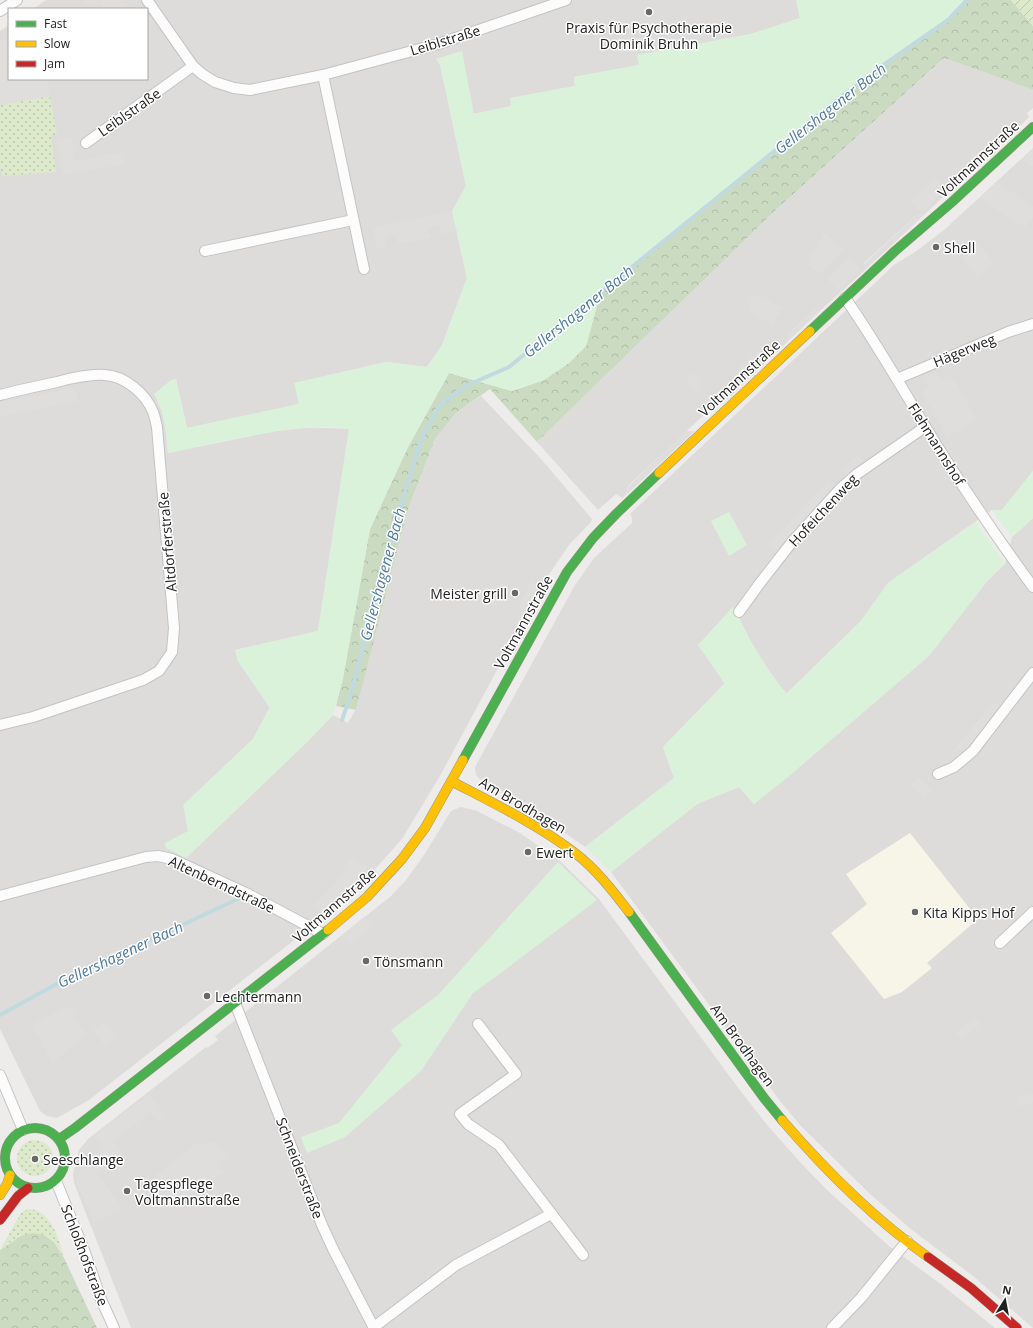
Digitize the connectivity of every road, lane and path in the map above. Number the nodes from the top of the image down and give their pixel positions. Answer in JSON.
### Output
{"nodes":[{"id":1,"x":17,"y":0,"type":"edge"},
{"id":2,"x":146,"y":0,"type":"edge"},
{"id":3,"x":566,"y":0,"type":"edge"},
{"id":4,"x":540,"y":4,"type":"edge"},
{"id":5,"x":0,"y":11,"type":"edge"},
{"id":6,"x":193,"y":66,"type":"junction"},
{"id":7,"x":323,"y":75,"type":"junction"},
{"id":8,"x":1033,"y":127,"type":"edge"},
{"id":9,"x":86,"y":143,"type":"dead end"},
{"id":10,"x":353,"y":220,"type":"junction"},
{"id":11,"x":205,"y":251,"type":"dead end"},
{"id":12,"x":364,"y":269,"type":"dead end"},
{"id":13,"x":845,"y":298,"type":"junction"},
{"id":14,"x":1033,"y":324,"type":"edge"},
{"id":15,"x":897,"y":379,"type":"junction"},
{"id":16,"x":0,"y":395,"type":"edge"},
{"id":17,"x":925,"y":427,"type":"junction"},
{"id":18,"x":1033,"y":587,"type":"edge"},
{"id":19,"x":739,"y":612,"type":"dead end"},
{"id":20,"x":1033,"y":673,"type":"edge"},
{"id":21,"x":0,"y":725,"type":"edge"},
{"id":22,"x":938,"y":774,"type":"dead end"},
{"id":23,"x":451,"y":781,"type":"junction"},
{"id":24,"x":0,"y":896,"type":"edge"},
{"id":25,"x":1033,"y":912,"type":"edge"},
{"id":26,"x":323,"y":934,"type":"junction"},
{"id":27,"x":1000,"y":943,"type":"dead end"},
{"id":28,"x":236,"y":1003,"type":"junction"},
{"id":29,"x":478,"y":1024,"type":"dead end"},
{"id":30,"x":0,"y":1074,"type":"edge"},
{"id":31,"x":23,"y":1130,"type":"junction"},
{"id":32,"x":59,"y":1139,"type":"junction"},
{"id":33,"x":10,"y":1175,"type":"junction"},
{"id":34,"x":56,"y":1181,"type":"junction"},
{"id":35,"x":28,"y":1188,"type":"junction"},
{"id":36,"x":0,"y":1195,"type":"edge"},
{"id":37,"x":551,"y":1214,"type":"junction"},
{"id":38,"x":0,"y":1220,"type":"edge"},
{"id":39,"x":907,"y":1241,"type":"junction"},
{"id":40,"x":583,"y":1255,"type":"dead end"},
{"id":41,"x":114,"y":1328,"type":"edge"},
{"id":42,"x":374,"y":1328,"type":"edge"},
{"id":43,"x":832,"y":1328,"type":"edge"},
{"id":44,"x":1017,"y":1328,"type":"edge"}],
"edges":[{"from":1,"to":5,"type":"street"},
{"from":2,"to":6,"type":"street","name":"Leiblstraße"},
{"from":3,"to":4,"type":"street","name":"Leiblstraße"},
{"from":4,"to":7,"type":"street","name":"Leiblstraße"},
{"from":6,"to":7,"type":"street","name":"Leiblstraße"},
{"from":6,"to":9,"type":"street","name":"Leiblstraße"},
{"from":7,"to":10,"type":"street"},
{"from":8,"to":13,"type":"street","name":"Voltmannstraße"},
{"from":10,"to":11,"type":"street"},
{"from":10,"to":12,"type":"street"},
{"from":13,"to":15,"type":"street","name":"Flehmannshof"},
{"from":13,"to":23,"type":"street","name":"Voltmannstraße"},
{"from":14,"to":15,"type":"street","name":"Hägerweg"},
{"from":15,"to":17,"type":"street","name":"Flehmannshof"},
{"from":16,"to":21,"type":"street","name":"Altdorferstraße"},
{"from":17,"to":18,"type":"street","name":"Flehmannshof"},
{"from":17,"to":19,"type":"street","name":"Hofeichenweg"},
{"from":20,"to":22,"type":"street"},
{"from":23,"to":26,"type":"street","name":"Voltmannstraße"},
{"from":23,"to":39,"type":"street","name":"Am Brodhagen"},
{"from":24,"to":26,"type":"street","name":"Altenberndstraße"},
{"from":25,"to":27,"type":"street"},
{"from":26,"to":28,"type":"street","name":"Voltmannstraße"},
{"from":28,"to":32,"type":"street","name":"Voltmannstraße"},
{"from":28,"to":42,"type":"street","name":"Schneiderstraße"},
{"from":29,"to":37,"type":"street"},
{"from":30,"to":31,"type":"street"},
{"from":31,"to":32,"type":"street"},
{"from":31,"to":33,"type":"street"},
{"from":32,"to":34,"type":"street"},
{"from":33,"to":35,"type":"street"},
{"from":33,"to":36,"type":"street"},
{"from":34,"to":35,"type":"street"},
{"from":34,"to":41,"type":"street","name":"Schloßhofstraße"},
{"from":35,"to":38,"type":"street"},
{"from":37,"to":40,"type":"street"},
{"from":37,"to":42,"type":"street"},
{"from":39,"to":43,"type":"street"},
{"from":39,"to":44,"type":"street","name":"Am Brodhagen"}]}
